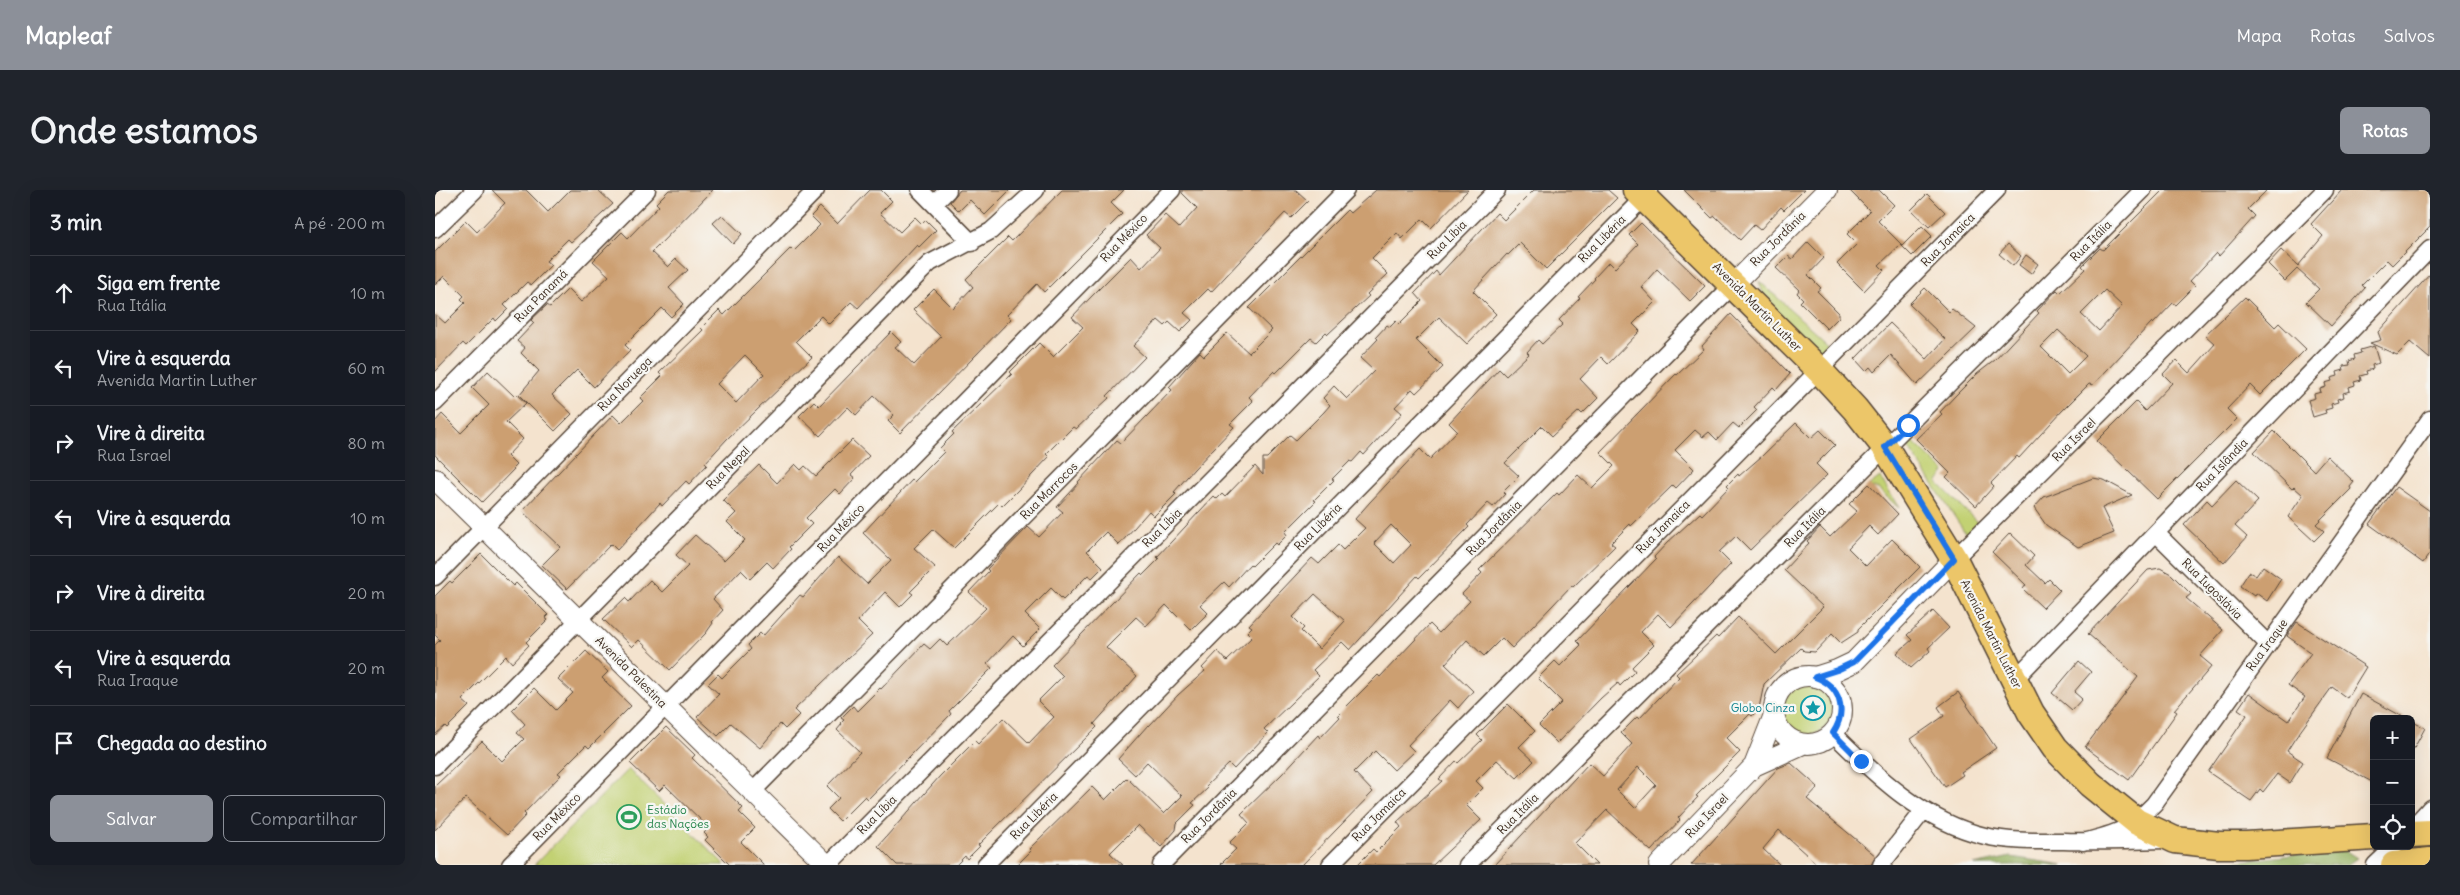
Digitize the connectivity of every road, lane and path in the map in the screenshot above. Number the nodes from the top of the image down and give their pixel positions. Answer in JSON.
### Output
{"nodes":[{"id":1,"x":475,"y":190,"type":"edge"},
{"id":2,"x":647,"y":190,"type":"edge"},
{"id":3,"x":816,"y":190,"type":"edge"},
{"id":4,"x":920,"y":190,"type":"edge"},
{"id":5,"x":948,"y":190,"type":"edge"},
{"id":6,"x":1035,"y":190,"type":"edge"},
{"id":7,"x":1172,"y":190,"type":"edge"},
{"id":8,"x":1346,"y":190,"type":"edge"},
{"id":9,"x":1497,"y":190,"type":"edge"},
{"id":10,"x":1827,"y":190,"type":"edge"},
{"id":11,"x":1997,"y":190,"type":"edge"},
{"id":12,"x":2143,"y":190,"type":"edge"},
{"id":13,"x":2325,"y":190,"type":"edge"},
{"id":14,"x":1643,"y":192,"type":"edge"},
{"id":15,"x":934,"y":204,"type":"junction"},
{"id":16,"x":435,"y":230,"type":"edge"},
{"id":17,"x":972,"y":243,"type":"junction"},
{"id":18,"x":2430,"y":249,"type":"edge"},
{"id":19,"x":1734,"y":284,"type":"junction"},
{"id":20,"x":1819,"y":370,"type":"junction"},
{"id":21,"x":435,"y":403,"type":"edge"},
{"id":22,"x":2430,"y":419,"type":"edge"},
{"id":23,"x":1885,"y":447,"type":"junction"},
{"id":24,"x":435,"y":479,"type":"edge"},
{"id":25,"x":484,"y":527,"type":"junction"},
{"id":26,"x":2156,"y":533,"type":"junction"},
{"id":27,"x":1954,"y":559,"type":"junction"},
{"id":28,"x":435,"y":577,"type":"edge"},
{"id":29,"x":579,"y":620,"type":"junction"},
{"id":30,"x":2268,"y":644,"type":"junction"},
{"id":31,"x":1815,"y":677,"type":"junction"},
{"id":32,"x":2014,"y":680,"type":"junction"},
{"id":33,"x":666,"y":706,"type":"junction"},
{"id":34,"x":1774,"y":715,"type":"junction"},
{"id":35,"x":1833,"y":733,"type":"junction"},
{"id":36,"x":1803,"y":744,"type":"junction"},
{"id":37,"x":435,"y":766,"type":"edge"},
{"id":38,"x":1754,"y":766,"type":"junction"},
{"id":39,"x":753,"y":792,"type":"junction"},
{"id":40,"x":2430,"y":808,"type":"edge"},
{"id":41,"x":1924,"y":810,"type":"junction"},
{"id":42,"x":2137,"y":822,"type":"junction"},
{"id":43,"x":2415,"y":825,"type":"edge"},
{"id":44,"x":2430,"y":833,"type":"edge"},
{"id":45,"x":2415,"y":834,"type":"edge"},
{"id":46,"x":2370,"y":837,"type":"edge"},
{"id":47,"x":2175,"y":840,"type":"junction"},
{"id":48,"x":2083,"y":842,"type":"junction"},
{"id":49,"x":2391,"y":850,"type":"edge"},
{"id":50,"x":2430,"y":861,"type":"edge"},
{"id":51,"x":510,"y":865,"type":"edge"},
{"id":52,"x":828,"y":865,"type":"edge"},
{"id":53,"x":985,"y":865,"type":"edge"},
{"id":54,"x":1161,"y":865,"type":"edge"},
{"id":55,"x":1330,"y":865,"type":"edge"},
{"id":56,"x":1467,"y":865,"type":"edge"},
{"id":57,"x":1659,"y":865,"type":"edge"},
{"id":58,"x":1881,"y":865,"type":"edge"},
{"id":59,"x":2375,"y":865,"type":"edge"},
{"id":60,"x":2395,"y":865,"type":"edge"}],
"edges":[{"from":1,"to":16,"type":"street"},
{"from":2,"to":21,"type":"street","name":"Rua Panamá"},
{"from":3,"to":25,"type":"street","name":"Rua Noruega"},
{"from":4,"to":15,"type":"street"},
{"from":5,"to":15,"type":"street"},
{"from":6,"to":17,"type":"street","name":"Rua Nepal"},
{"from":7,"to":33,"type":"street","name":"Rua México"},
{"from":8,"to":39,"type":"street","name":"Rua Marrocos"},
{"from":9,"to":52,"type":"street","name":"Rua Líbia"},
{"from":10,"to":19,"type":"street","name":"Rua Jordânia"},
{"from":11,"to":20,"type":"street","name":"Rua Jamaica"},
{"from":12,"to":23,"type":"street","name":"Rua Itália"},
{"from":13,"to":27,"type":"street","name":"Rua Israel"},
{"from":14,"to":19,"type":"main road","name":"Avenida Martin Luther"},
{"from":14,"to":53,"type":"street","name":"Rua Libéria"},
{"from":15,"to":17,"type":"street"},
{"from":17,"to":29,"type":"street","name":"Rua Nepal"},
{"from":18,"to":26,"type":"street","name":"Rua Islândia"},
{"from":19,"to":20,"type":"main road","name":"Avenida Martin Luther"},
{"from":19,"to":54,"type":"street","name":"Rua Jordânia"},
{"from":20,"to":23,"type":"main road","name":"Avenida Martin Luther"},
{"from":20,"to":55,"type":"street","name":"Rua Jamaica"},
{"from":22,"to":30,"type":"street","name":"Rua Iraque"},
{"from":23,"to":27,"type":"main road","name":"Avenida Martin Luther"},
{"from":23,"to":56,"type":"street","name":"Rua Itália"},
{"from":24,"to":25,"type":"street","name":"Avenida Palestina"},
{"from":25,"to":28,"type":"street","name":"Rua Noruega"},
{"from":25,"to":29,"type":"street","name":"Avenida Palestina"},
{"from":26,"to":30,"type":"street","name":"Rua Iugoslávia"},
{"from":26,"to":32,"type":"street","name":"Rua Islândia"},
{"from":27,"to":31,"type":"street","name":"Rua Israel"},
{"from":27,"to":32,"type":"main road","name":"Avenida Martin Luther"},
{"from":29,"to":33,"type":"street","name":"Avenida Palestina"},
{"from":29,"to":37,"type":"street","name":"Rua Nepal"},
{"from":30,"to":42,"type":"street","name":"Rua Iraque"},
{"from":31,"to":34,"type":"street"},
{"from":31,"to":35,"type":"street"},
{"from":32,"to":42,"type":"main road","name":"Avenida Martin Luther"},
{"from":33,"to":39,"type":"street","name":"Avenida Palestina"},
{"from":33,"to":51,"type":"street","name":"Rua México"},
{"from":34,"to":36,"type":"street"},
{"from":34,"to":38,"type":"street","name":"Rua Israel"},
{"from":35,"to":36,"type":"street"},
{"from":35,"to":41,"type":"street","name":"Rua Iraque"},
{"from":36,"to":38,"type":"street","name":"Rua Israel"},
{"from":38,"to":57,"type":"street","name":"Rua Israel"},
{"from":39,"to":52,"type":"street","name":"Avenida Palestina"},
{"from":40,"to":43,"type":"street"},
{"from":41,"to":48,"type":"street","name":"Rua Iraque"},
{"from":41,"to":58,"type":"street"},
{"from":42,"to":47,"type":"main road","name":"Avenida Martin Luther"},
{"from":42,"to":48,"type":"street","name":"Rua Iraque"},
{"from":44,"to":45,"type":"main road"},
{"from":46,"to":47,"type":"main road","name":"Avenida Martin Luther"},
{"from":47,"to":48,"type":"street","name":"Rua Iraque"},
{"from":49,"to":59,"type":"street"},
{"from":50,"to":60,"type":"main road"}]}
